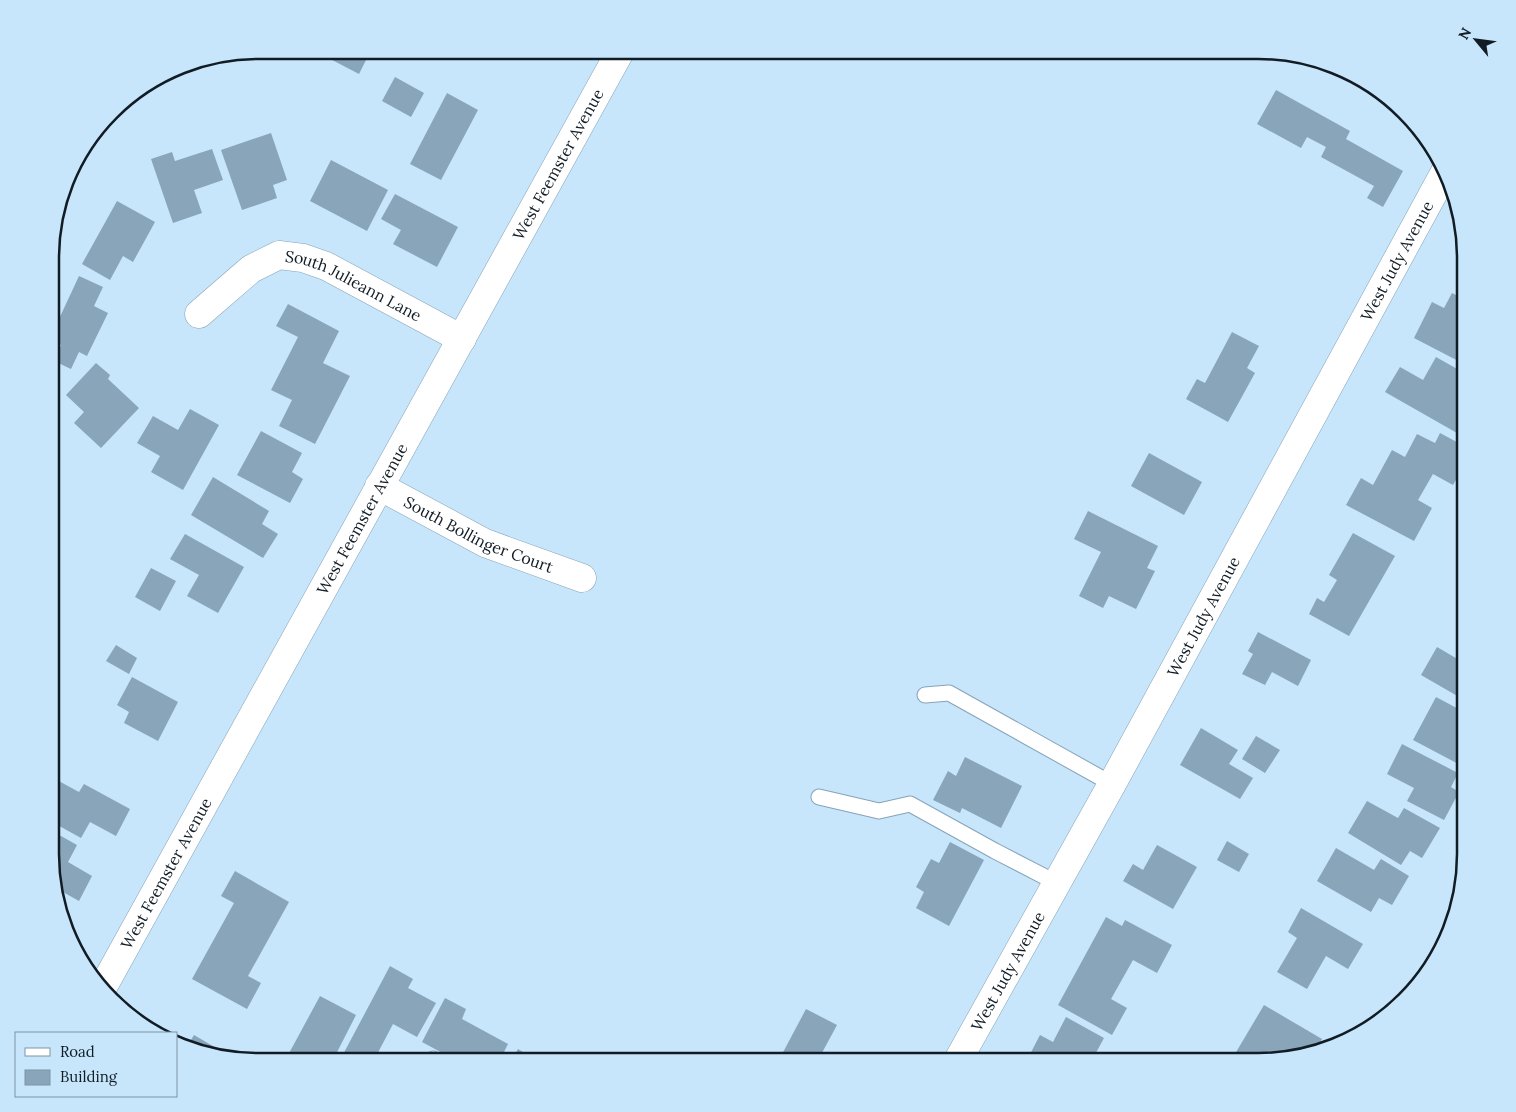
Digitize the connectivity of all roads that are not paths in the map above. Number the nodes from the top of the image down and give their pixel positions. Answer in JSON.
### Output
{"nodes":[{"id":1,"x":615,"y":59,"type":"edge"},
{"id":2,"x":1441,"y":179,"type":"edge"},
{"id":3,"x":199,"y":314,"type":"dead end"},
{"id":4,"x":462,"y":339,"type":"junction"},
{"id":5,"x":379,"y":486,"type":"junction"},
{"id":6,"x":582,"y":578,"type":"dead end"},
{"id":7,"x":925,"y":695,"type":"dead end"},
{"id":8,"x":1112,"y":784,"type":"junction"},
{"id":9,"x":819,"y":797,"type":"dead end"},
{"id":10,"x":1057,"y":883,"type":"junction"},
{"id":11,"x":106,"y":982,"type":"edge"},
{"id":12,"x":962,"y":1053,"type":"edge"}],
"edges":[{"from":1,"to":4,"type":"street","name":"West Feemster Avenue"},
{"from":2,"to":8,"type":"street","name":"West Judy Avenue"},
{"from":3,"to":4,"type":"street","name":"South Julieann Lane"},
{"from":4,"to":5,"type":"street","name":"West Feemster Avenue"},
{"from":5,"to":6,"type":"street","name":"South Bollinger Court"},
{"from":5,"to":11,"type":"street","name":"West Feemster Avenue"},
{"from":7,"to":8,"type":"lane"},
{"from":8,"to":10,"type":"street","name":"West Judy Avenue"},
{"from":9,"to":10,"type":"lane"},
{"from":10,"to":12,"type":"street","name":"West Judy Avenue"}]}
